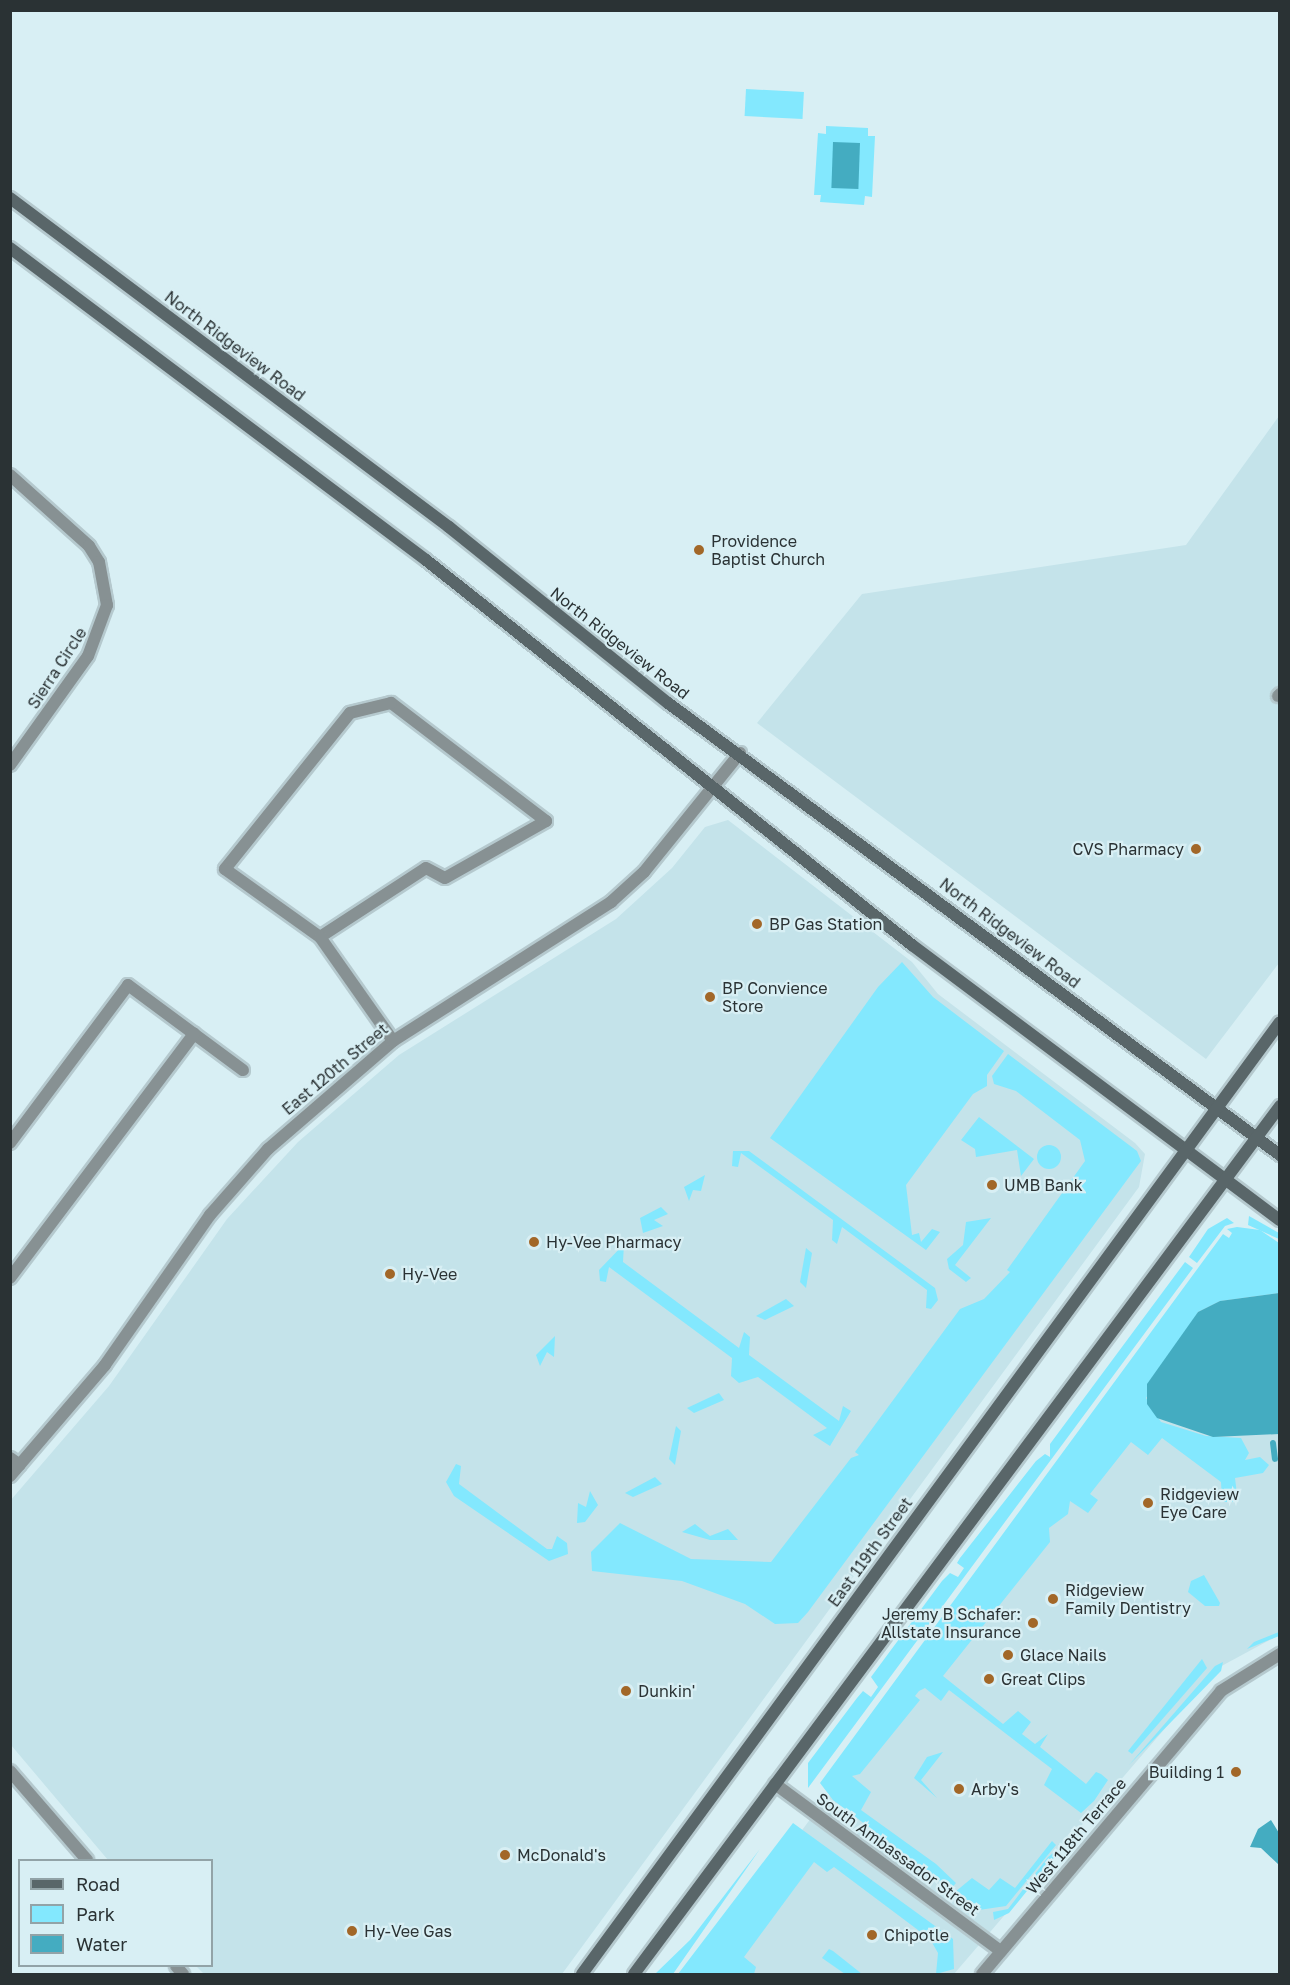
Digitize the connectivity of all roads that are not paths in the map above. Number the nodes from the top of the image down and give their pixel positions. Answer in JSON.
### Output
{"nodes":[{"id":1,"x":10,"y":198,"type":"edge"},
{"id":2,"x":10,"y":248,"type":"edge"},
{"id":3,"x":10,"y":475,"type":"edge"},
{"id":4,"x":740,"y":753,"type":"junction"},
{"id":5,"x":10,"y":765,"type":"edge"},
{"id":6,"x":714,"y":787,"type":"junction"},
{"id":7,"x":320,"y":937,"type":"junction"},
{"id":8,"x":1280,"y":1022,"type":"edge"},
{"id":9,"x":194,"y":1034,"type":"junction"},
{"id":10,"x":393,"y":1041,"type":"junction"},
{"id":11,"x":243,"y":1070,"type":"dead end"},
{"id":12,"x":1280,"y":1106,"type":"edge"},
{"id":13,"x":1215,"y":1107,"type":"junction"},
{"id":14,"x":1256,"y":1138,"type":"junction"},
{"id":15,"x":10,"y":1143,"type":"edge"},
{"id":16,"x":1184,"y":1148,"type":"junction"},
{"id":17,"x":1280,"y":1155,"type":"edge"},
{"id":18,"x":1225,"y":1179,"type":"junction"},
{"id":19,"x":1280,"y":1220,"type":"edge"},
{"id":20,"x":10,"y":1278,"type":"edge"},
{"id":21,"x":15,"y":1462,"type":"edge"},
{"id":22,"x":10,"y":1476,"type":"edge"},
{"id":23,"x":1280,"y":1654,"type":"edge"},
{"id":24,"x":10,"y":1771,"type":"edge"},
{"id":25,"x":775,"y":1784,"type":"junction"},
{"id":26,"x":86,"y":1859,"type":"edge"},
{"id":27,"x":1001,"y":1951,"type":"junction"},
{"id":28,"x":582,"y":1974,"type":"edge"},
{"id":29,"x":634,"y":1974,"type":"edge"},
{"id":30,"x":982,"y":1974,"type":"edge"}],
"edges":[{"from":1,"to":4,"type":"main road","name":"North Ridgeview Road"},
{"from":2,"to":6,"type":"main road"},
{"from":3,"to":5,"type":"street","name":"Sierra Circle"},
{"from":4,"to":6,"type":"street","name":"East 120th Street"},
{"from":4,"to":13,"type":"main road","name":"North Ridgeview Road"},
{"from":6,"to":10,"type":"street","name":"East 120th Street"},
{"from":6,"to":16,"type":"main road"},
{"from":7,"to":7,"type":"street"},
{"from":7,"to":10,"type":"street"},
{"from":8,"to":13,"type":"main road"},
{"from":9,"to":11,"type":"street"},
{"from":9,"to":15,"type":"street"},
{"from":9,"to":20,"type":"street"},
{"from":10,"to":21,"type":"street","name":"East 120th Street"},
{"from":12,"to":14,"type":"main road"},
{"from":13,"to":14,"type":"main road","name":"North Ridgeview Road"},
{"from":13,"to":16,"type":"main road","name":"East 119th Street"},
{"from":14,"to":17,"type":"main road","name":"North Ridgeview Road"},
{"from":14,"to":18,"type":"main road"},
{"from":16,"to":18,"type":"main road"},
{"from":16,"to":28,"type":"main road","name":"East 119th Street"},
{"from":18,"to":19,"type":"main road"},
{"from":18,"to":25,"type":"main road"},
{"from":21,"to":22,"type":"street","name":"East 120th Street"},
{"from":23,"to":27,"type":"street","name":"West 118th Terrace"},
{"from":24,"to":26,"type":"street"},
{"from":25,"to":27,"type":"street","name":"South Ambassador Street"},
{"from":25,"to":29,"type":"main road"},
{"from":27,"to":30,"type":"street","name":"West 118th Terrace"}]}
